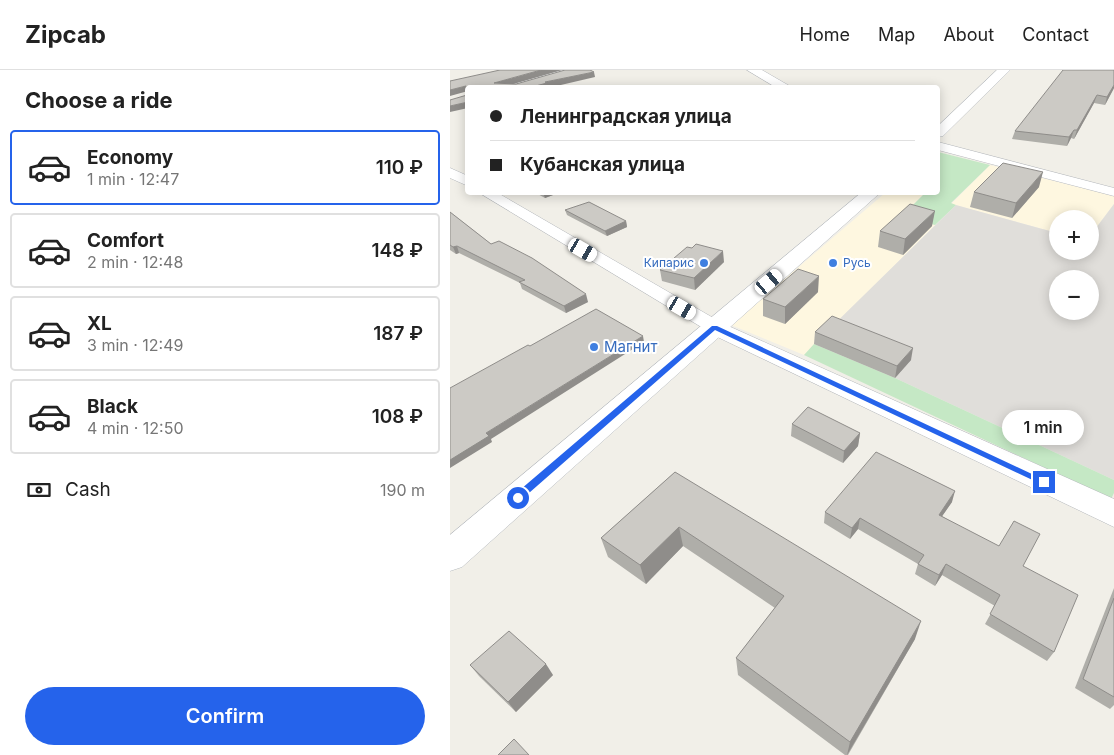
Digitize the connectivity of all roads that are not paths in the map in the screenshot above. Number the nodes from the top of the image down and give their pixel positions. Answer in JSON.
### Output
{"nodes":[{"id":1,"x":573,"y":70,"type":"edge"},
{"id":2,"x":753,"y":70,"type":"edge"},
{"id":3,"x":1004,"y":70,"type":"edge"},
{"id":4,"x":515,"y":85,"type":"edge"},
{"id":5,"x":781,"y":85,"type":"edge"},
{"id":6,"x":940,"y":131,"type":"edge"},
{"id":7,"x":940,"y":147,"type":"edge"},
{"id":8,"x":450,"y":172,"type":"edge"},
{"id":9,"x":465,"y":180,"type":"edge"},
{"id":10,"x":1114,"y":192,"type":"edge"},
{"id":11,"x":490,"y":195,"type":"edge"},
{"id":12,"x":869,"y":195,"type":"edge"},
{"id":13,"x":715,"y":327,"type":"junction"},
{"id":14,"x":1114,"y":514,"type":"edge"},
{"id":15,"x":450,"y":556,"type":"edge"}],
"edges":[{"from":1,"to":4,"type":"street"},
{"from":2,"to":5,"type":"main road"},
{"from":3,"to":6,"type":"main road"},
{"from":7,"to":10,"type":"street"},
{"from":8,"to":9,"type":"street"},
{"from":11,"to":13,"type":"street"},
{"from":12,"to":13,"type":"main road"},
{"from":13,"to":14,"type":"main road"},
{"from":13,"to":15,"type":"main road"}]}
